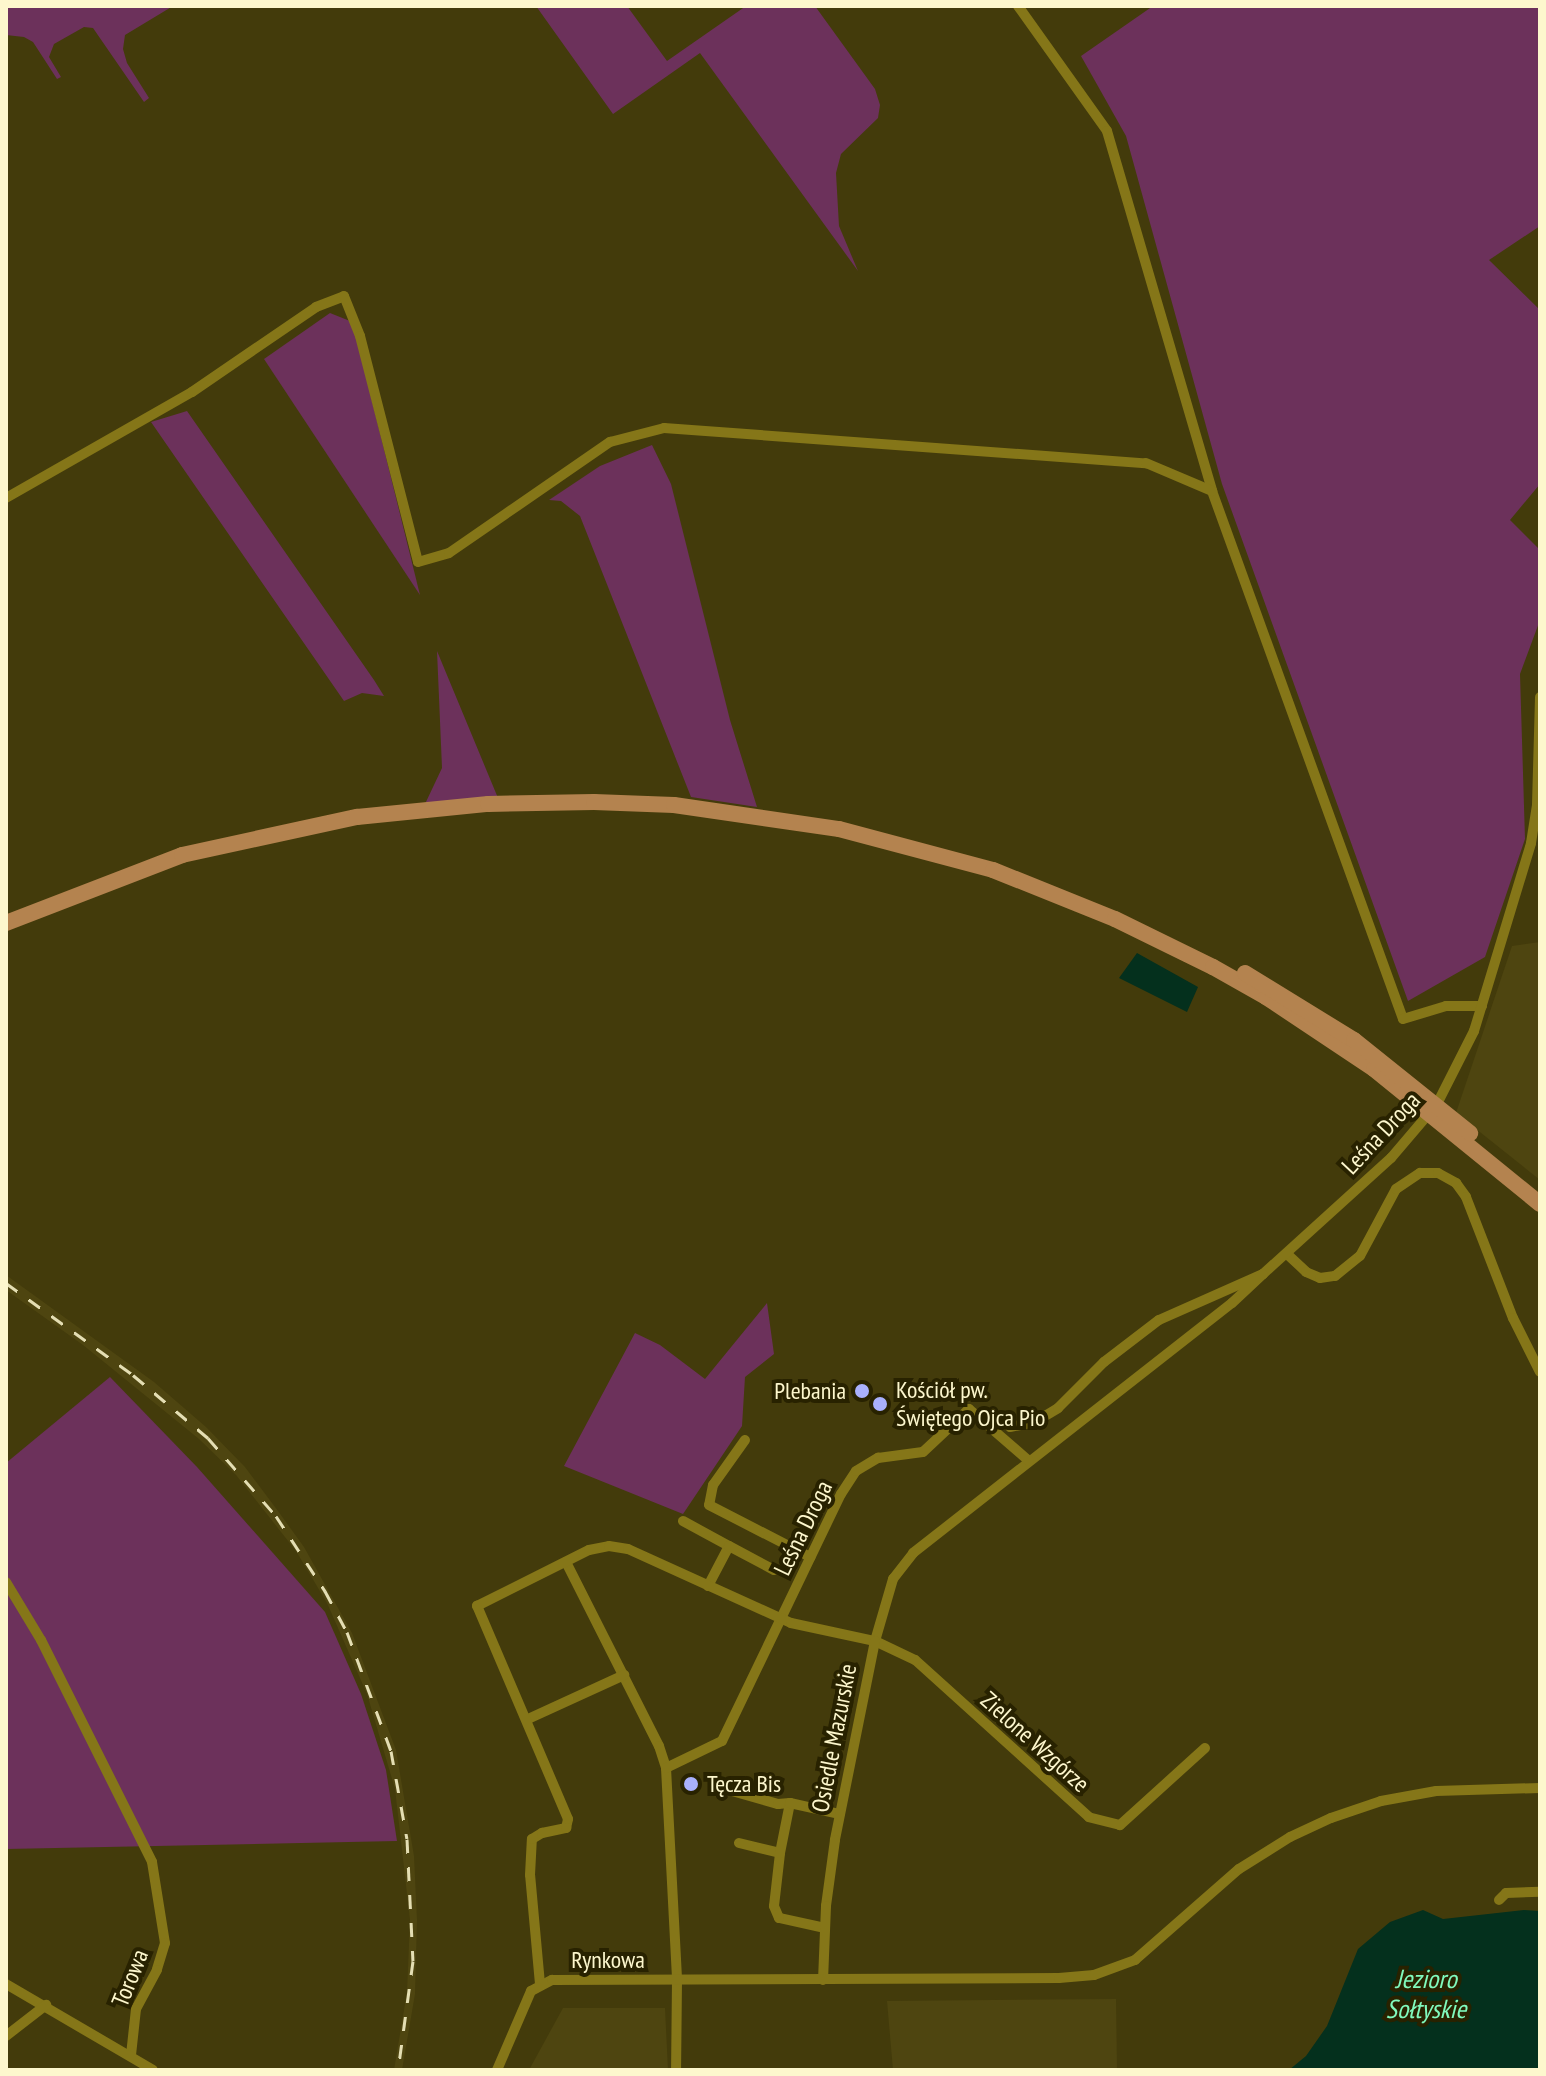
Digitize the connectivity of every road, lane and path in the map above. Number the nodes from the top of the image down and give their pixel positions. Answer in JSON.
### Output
{"nodes":[{"id":1,"x":1018,"y":6,"type":"edge"},
{"id":2,"x":1212,"y":491,"type":"junction"},
{"id":3,"x":6,"y":498,"type":"edge"},
{"id":4,"x":1540,"y":697,"type":"edge"},
{"id":5,"x":1536,"y":844,"type":"edge"},
{"id":6,"x":6,"y":923,"type":"edge"},
{"id":7,"x":1482,"y":1006,"type":"junction"},
{"id":8,"x":1433,"y":1109,"type":"junction"},
{"id":9,"x":1540,"y":1191,"type":"edge"},
{"id":10,"x":1540,"y":1204,"type":"edge"},
{"id":11,"x":1287,"y":1254,"type":"junction"},
{"id":12,"x":1263,"y":1274,"type":"junction"},
{"id":13,"x":1540,"y":1372,"type":"edge"},
{"id":14,"x":1010,"y":1427,"type":"dead end"},
{"id":15,"x":745,"y":1440,"type":"dead end"},
{"id":16,"x":1029,"y":1461,"type":"junction"},
{"id":17,"x":683,"y":1521,"type":"dead end"},
{"id":18,"x":729,"y":1546,"type":"junction"},
{"id":19,"x":810,"y":1557,"type":"junction"},
{"id":20,"x":566,"y":1562,"type":"junction"},
{"id":21,"x":774,"y":1570,"type":"dead end"},
{"id":22,"x":6,"y":1582,"type":"edge"},
{"id":23,"x":708,"y":1586,"type":"junction"},
{"id":24,"x":781,"y":1619,"type":"junction"},
{"id":25,"x":875,"y":1641,"type":"junction"},
{"id":26,"x":624,"y":1675,"type":"junction"},
{"id":27,"x":528,"y":1719,"type":"junction"},
{"id":28,"x":1205,"y":1748,"type":"dead end"},
{"id":29,"x":666,"y":1768,"type":"junction"},
{"id":30,"x":1540,"y":1788,"type":"edge"},
{"id":31,"x":732,"y":1791,"type":"dead end"},
{"id":32,"x":790,"y":1803,"type":"junction"},
{"id":33,"x":839,"y":1814,"type":"junction"},
{"id":34,"x":739,"y":1843,"type":"dead end"},
{"id":35,"x":780,"y":1853,"type":"junction"},
{"id":36,"x":1540,"y":1892,"type":"edge"},
{"id":37,"x":1499,"y":1900,"type":"dead end"},
{"id":38,"x":825,"y":1928,"type":"junction"},
{"id":39,"x":677,"y":1980,"type":"junction"},
{"id":40,"x":823,"y":1980,"type":"junction"},
{"id":41,"x":6,"y":1984,"type":"edge"},
{"id":42,"x":540,"y":1984,"type":"junction"},
{"id":43,"x":46,"y":2005,"type":"junction"},
{"id":44,"x":6,"y":2036,"type":"edge"},
{"id":45,"x":131,"y":2055,"type":"junction"},
{"id":46,"x":153,"y":2070,"type":"edge"},
{"id":47,"x":497,"y":2070,"type":"edge"},
{"id":48,"x":676,"y":2070,"type":"edge"}],
"edges":[{"from":1,"to":2,"type":"street"},
{"from":2,"to":3,"type":"street"},
{"from":2,"to":7,"type":"street"},
{"from":4,"to":5,"type":"street","name":"Leśna Droga"},
{"from":5,"to":7,"type":"street","name":"Leśna Droga"},
{"from":6,"to":8,"type":"main road"},
{"from":7,"to":8,"type":"street","name":"Leśna Droga"},
{"from":8,"to":9,"type":"main road"},
{"from":8,"to":10,"type":"main road"},
{"from":8,"to":11,"type":"street","name":"Leśna Droga"},
{"from":11,"to":12,"type":"street","name":"Leśna Droga"},
{"from":11,"to":13,"type":"street"},
{"from":12,"to":14,"type":"street","name":"Leśna Droga"},
{"from":12,"to":16,"type":"street"},
{"from":15,"to":19,"type":"street"},
{"from":16,"to":19,"type":"street","name":"Leśna Droga"},
{"from":16,"to":25,"type":"street"},
{"from":17,"to":18,"type":"street"},
{"from":18,"to":21,"type":"street"},
{"from":18,"to":23,"type":"street"},
{"from":19,"to":24,"type":"street","name":"Leśna Droga"},
{"from":20,"to":23,"type":"street","name":"Osiedle Mazurskie"},
{"from":20,"to":26,"type":"street"},
{"from":20,"to":27,"type":"street","name":"Osiedle Mazurskie"},
{"from":22,"to":45,"type":"street","name":"Torowa"},
{"from":23,"to":24,"type":"street","name":"Osiedle Mazurskie"},
{"from":24,"to":25,"type":"street","name":"Osiedle Mazurskie"},
{"from":24,"to":29,"type":"street","name":"Leśna Droga"},
{"from":25,"to":28,"type":"street","name":"Zielone Wzgórze"},
{"from":25,"to":33,"type":"street","name":"Osiedle Mazurskie"},
{"from":26,"to":27,"type":"street"},
{"from":26,"to":29,"type":"street"},
{"from":27,"to":42,"type":"street","name":"Osiedle Mazurskie"},
{"from":29,"to":39,"type":"street"},
{"from":30,"to":40,"type":"street","name":"Rynkowa"},
{"from":31,"to":32,"type":"street"},
{"from":32,"to":33,"type":"street"},
{"from":32,"to":35,"type":"street"},
{"from":33,"to":38,"type":"street","name":"Osiedle Mazurskie"},
{"from":34,"to":35,"type":"street"},
{"from":35,"to":38,"type":"street"},
{"from":36,"to":37,"type":"street"},
{"from":38,"to":40,"type":"street","name":"Osiedle Mazurskie"},
{"from":39,"to":40,"type":"street","name":"Rynkowa"},
{"from":39,"to":42,"type":"street","name":"Rynkowa"},
{"from":39,"to":48,"type":"street"},
{"from":41,"to":43,"type":"street"},
{"from":42,"to":47,"type":"street","name":"Rynkowa"},
{"from":43,"to":44,"type":"street"},
{"from":43,"to":45,"type":"street"},
{"from":45,"to":46,"type":"street"}]}
